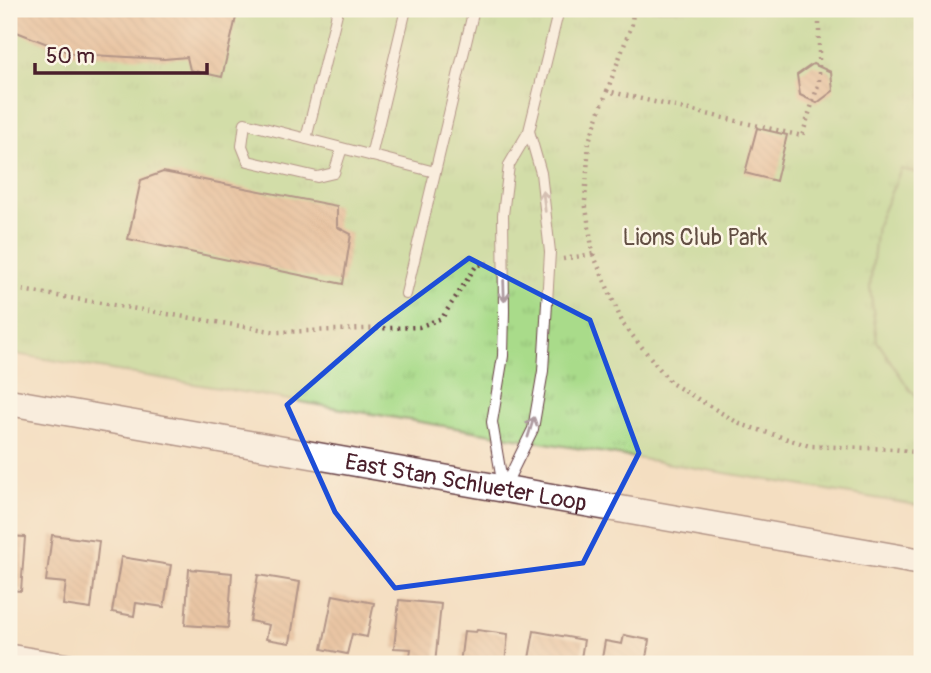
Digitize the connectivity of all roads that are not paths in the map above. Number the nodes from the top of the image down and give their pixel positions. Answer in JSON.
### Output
{"nodes":[{"id":1,"x":338,"y":9,"type":"edge"},
{"id":2,"x":406,"y":9,"type":"edge"},
{"id":3,"x":474,"y":9,"type":"edge"},
{"id":4,"x":559,"y":9,"type":"edge"},
{"id":5,"x":529,"y":131,"type":"junction"},
{"id":6,"x":306,"y":139,"type":"junction"},
{"id":7,"x":342,"y":148,"type":"junction"},
{"id":8,"x":371,"y":156,"type":"junction"},
{"id":9,"x":435,"y":172,"type":"junction"},
{"id":10,"x":406,"y":294,"type":"dead end"},
{"id":11,"x":9,"y":401,"type":"edge"},
{"id":12,"x":504,"y":489,"type":"junction"},
{"id":13,"x":922,"y":562,"type":"edge"},
{"id":14,"x":9,"y":654,"type":"edge"},
{"id":15,"x":69,"y":664,"type":"edge"}],
"edges":[{"from":1,"to":6,"type":"lane"},
{"from":2,"to":8,"type":"lane"},
{"from":3,"to":9,"type":"lane"},
{"from":4,"to":5,"type":"lane"},
{"from":5,"to":12,"type":"lane","one_way":true},
{"from":12,"to":5,"type":"lane","one_way":true},
{"from":6,"to":7,"type":"lane"},
{"from":6,"to":7,"type":"lane"},
{"from":7,"to":8,"type":"lane"},
{"from":8,"to":9,"type":"lane"},
{"from":9,"to":10,"type":"lane"},
{"from":11,"to":12,"type":"main road","name":"East Stan Schlueter Loop"},
{"from":12,"to":13,"type":"main road","name":"East Stan Schlueter Loop"},
{"from":14,"to":15,"type":"street"}]}
